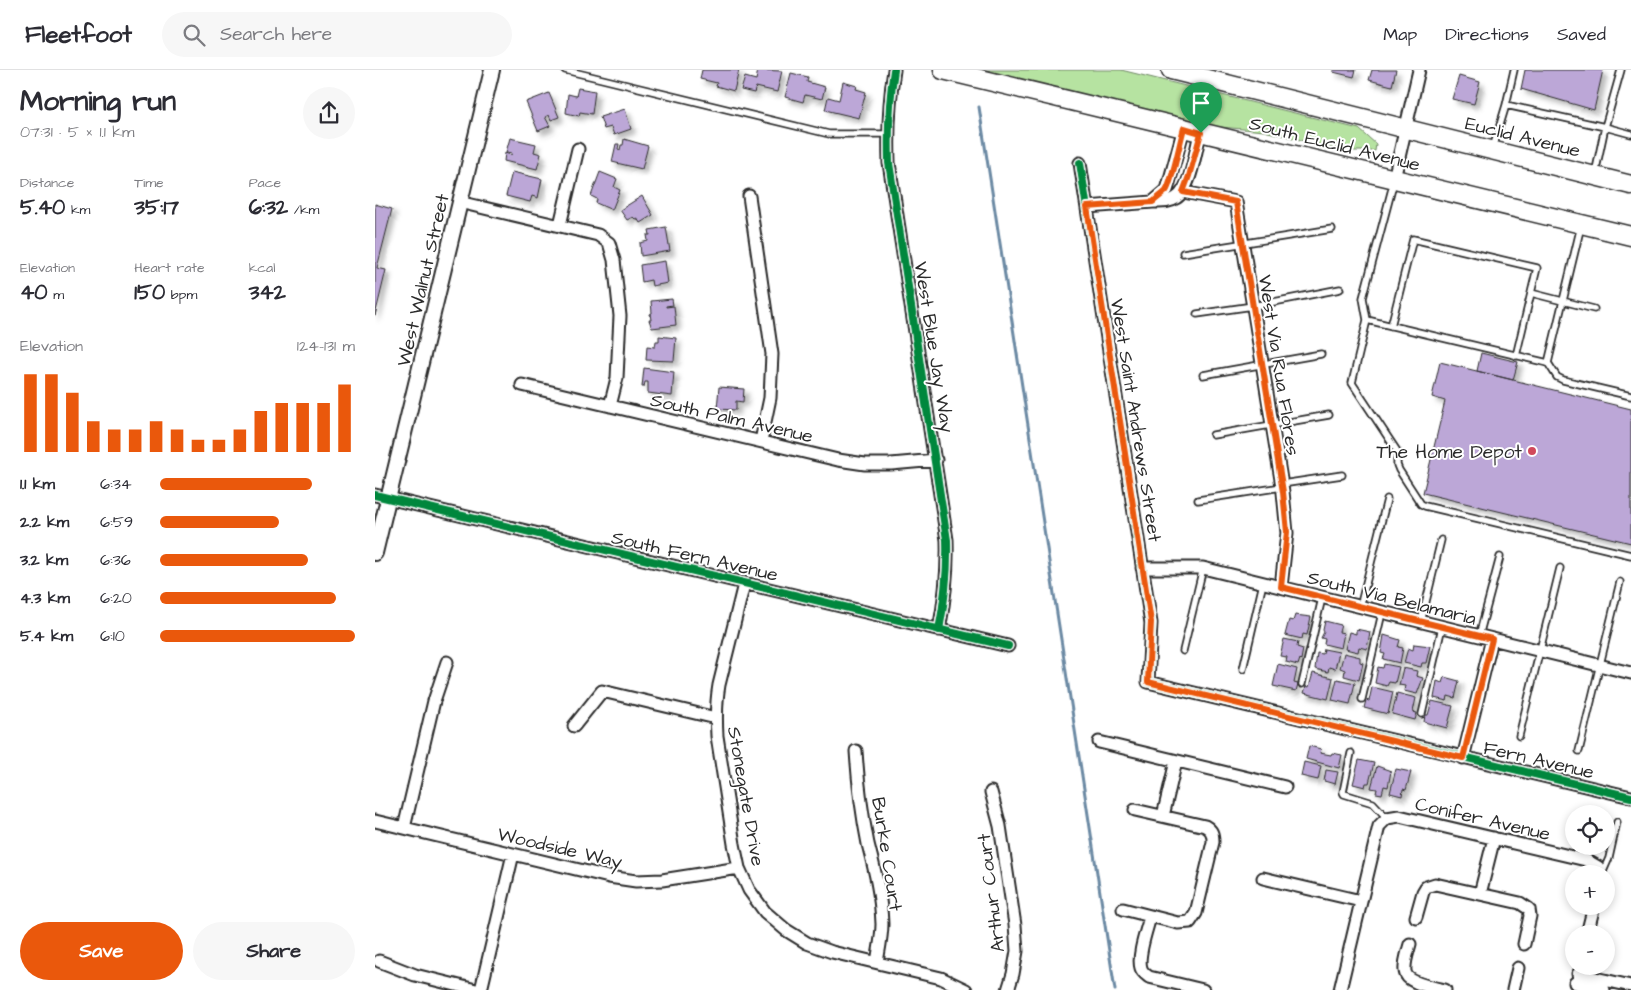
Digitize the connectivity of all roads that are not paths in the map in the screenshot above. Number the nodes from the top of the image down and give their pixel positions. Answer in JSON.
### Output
{"nodes":[{"id":1,"x":492,"y":70,"type":"edge"},
{"id":2,"x":565,"y":70,"type":"edge"},
{"id":3,"x":894,"y":70,"type":"edge"},
{"id":4,"x":943,"y":70,"type":"edge"},
{"id":5,"x":1171,"y":70,"type":"edge"},
{"id":6,"x":1419,"y":70,"type":"edge"},
{"id":7,"x":1513,"y":70,"type":"edge"},
{"id":8,"x":1621,"y":70,"type":"edge"},
{"id":9,"x":1506,"y":105,"type":"junction"},
{"id":10,"x":1605,"y":127,"type":"junction"},
{"id":11,"x":1405,"y":128,"type":"junction"},
{"id":12,"x":1192,"y":131,"type":"junction"},
{"id":13,"x":888,"y":134,"type":"junction"},
{"id":14,"x":1631,"y":134,"type":"edge"},
{"id":15,"x":578,"y":149,"type":"dead end"},
{"id":16,"x":1492,"y":150,"type":"junction"},
{"id":17,"x":1080,"y":163,"type":"dead end"},
{"id":18,"x":1594,"y":176,"type":"junction"},
{"id":19,"x":1394,"y":179,"type":"junction"},
{"id":20,"x":1631,"y":185,"type":"edge"},
{"id":21,"x":1183,"y":192,"type":"junction"},
{"id":22,"x":749,"y":196,"type":"dead end"},
{"id":23,"x":459,"y":202,"type":"junction"},
{"id":24,"x":1153,"y":202,"type":"junction"},
{"id":25,"x":1087,"y":207,"type":"junction"},
{"id":26,"x":1582,"y":224,"type":"junction"},
{"id":27,"x":560,"y":226,"type":"junction"},
{"id":28,"x":1332,"y":229,"type":"dead end"},
{"id":29,"x":1631,"y":236,"type":"edge"},
{"id":30,"x":1243,"y":244,"type":"junction"},
{"id":31,"x":1183,"y":253,"type":"dead end"},
{"id":32,"x":1339,"y":289,"type":"dead end"},
{"id":33,"x":1531,"y":293,"type":"junction"},
{"id":34,"x":1563,"y":301,"type":"junction"},
{"id":35,"x":1253,"y":306,"type":"junction"},
{"id":36,"x":1594,"y":309,"type":"dead end"},
{"id":37,"x":1197,"y":314,"type":"dead end"},
{"id":38,"x":1367,"y":320,"type":"junction"},
{"id":39,"x":1391,"y":326,"type":"junction"},
{"id":40,"x":1321,"y":354,"type":"dead end"},
{"id":41,"x":1516,"y":356,"type":"junction"},
{"id":42,"x":1547,"y":363,"type":"junction"},
{"id":43,"x":1262,"y":364,"type":"junction"},
{"id":44,"x":1203,"y":375,"type":"dead end"},
{"id":45,"x":522,"y":385,"type":"dead end"},
{"id":46,"x":1631,"y":396,"type":"edge"},
{"id":47,"x":610,"y":406,"type":"junction"},
{"id":48,"x":1329,"y":415,"type":"dead end"},
{"id":49,"x":1272,"y":424,"type":"junction"},
{"id":50,"x":1213,"y":435,"type":"dead end"},
{"id":51,"x":761,"y":441,"type":"junction"},
{"id":52,"x":936,"y":460,"type":"junction"},
{"id":53,"x":1342,"y":475,"type":"dead end"},
{"id":54,"x":1282,"y":485,"type":"junction"},
{"id":55,"x":381,"y":496,"type":"edge"},
{"id":56,"x":1387,"y":499,"type":"dead end"},
{"id":57,"x":1198,"y":500,"type":"dead end"},
{"id":58,"x":1441,"y":540,"type":"dead end"},
{"id":59,"x":375,"y":553,"type":"edge"},
{"id":60,"x":1631,"y":555,"type":"edge"},
{"id":61,"x":1499,"y":558,"type":"dead end"},
{"id":62,"x":1142,"y":568,"type":"junction"},
{"id":63,"x":1203,"y":568,"type":"junction"},
{"id":64,"x":1560,"y":568,"type":"dead end"},
{"id":65,"x":1620,"y":582,"type":"dead end"},
{"id":66,"x":1263,"y":583,"type":"junction"},
{"id":67,"x":744,"y":584,"type":"junction"},
{"id":68,"x":1281,"y":587,"type":"junction"},
{"id":69,"x":1322,"y":598,"type":"junction"},
{"id":70,"x":1360,"y":607,"type":"junction"},
{"id":71,"x":1383,"y":612,"type":"junction"},
{"id":72,"x":1421,"y":622,"type":"junction"},
{"id":73,"x":1442,"y":627,"type":"junction"},
{"id":74,"x":939,"y":630,"type":"junction"},
{"id":75,"x":1479,"y":636,"type":"junction"},
{"id":76,"x":1492,"y":639,"type":"junction"},
{"id":77,"x":1008,"y":646,"type":"dead end"},
{"id":78,"x":1183,"y":651,"type":"dead end"},
{"id":79,"x":1540,"y":651,"type":"junction"},
{"id":80,"x":447,"y":662,"type":"dead end"},
{"id":81,"x":1599,"y":666,"type":"junction"},
{"id":82,"x":1243,"y":669,"type":"dead end"},
{"id":83,"x":1631,"y":673,"type":"edge"},
{"id":84,"x":1148,"y":682,"type":"joint"},
{"id":85,"x":1302,"y":684,"type":"dead end"},
{"id":86,"x":1362,"y":699,"type":"dead end"},
{"id":87,"x":1421,"y":714,"type":"dead end"},
{"id":88,"x":716,"y":718,"type":"junction"},
{"id":89,"x":574,"y":726,"type":"dead end"},
{"id":90,"x":1519,"y":736,"type":"dead end"},
{"id":91,"x":1099,"y":742,"type":"dead end"},
{"id":92,"x":856,"y":751,"type":"dead end"},
{"id":93,"x":1579,"y":751,"type":"dead end"},
{"id":94,"x":1351,"y":754,"type":"dead end"},
{"id":95,"x":1463,"y":758,"type":"junction"},
{"id":96,"x":1176,"y":761,"type":"junction"},
{"id":97,"x":1285,"y":787,"type":"dead end"},
{"id":98,"x":991,"y":792,"type":"dead end"},
{"id":99,"x":1631,"y":798,"type":"edge"},
{"id":100,"x":1135,"y":810,"type":"dead end"},
{"id":101,"x":1163,"y":816,"type":"junction"},
{"id":102,"x":1387,"y":818,"type":"junction"},
{"id":103,"x":375,"y":821,"type":"edge"},
{"id":104,"x":1617,"y":822,"type":"dead end"},
{"id":105,"x":404,"y":828,"type":"junction"},
{"id":106,"x":1494,"y":838,"type":"junction"},
{"id":107,"x":513,"y":854,"type":"junction"},
{"id":108,"x":1592,"y":865,"type":"edge"},
{"id":109,"x":1604,"y":865,"type":"edge"},
{"id":110,"x":739,"y":868,"type":"junction"},
{"id":111,"x":1263,"y":878,"type":"dead end"},
{"id":112,"x":1480,"y":894,"type":"junction"},
{"id":113,"x":1361,"y":901,"type":"junction"},
{"id":114,"x":1123,"y":909,"type":"dead end"},
{"id":115,"x":1151,"y":917,"type":"junction"},
{"id":116,"x":1416,"y":918,"type":"dead end"},
{"id":117,"x":1410,"y":944,"type":"dead end"},
{"id":118,"x":1524,"y":944,"type":"dead end"},
{"id":119,"x":379,"y":961,"type":"dead end"},
{"id":120,"x":877,"y":962,"type":"junction"},
{"id":121,"x":1518,"y":968,"type":"dead end"},
{"id":122,"x":1576,"y":978,"type":"edge"},
{"id":123,"x":1631,"y":986,"type":"edge"},
{"id":124,"x":476,"y":990,"type":"edge"},
{"id":125,"x":481,"y":990,"type":"edge"},
{"id":126,"x":966,"y":990,"type":"edge"},
{"id":127,"x":1008,"y":990,"type":"edge"},
{"id":128,"x":1203,"y":990,"type":"edge"},
{"id":129,"x":1340,"y":990,"type":"edge"},
{"id":130,"x":1445,"y":990,"type":"edge"},
{"id":131,"x":1513,"y":990,"type":"edge"},
{"id":132,"x":1604,"y":990,"type":"edge"}],
"edges":[{"from":1,"to":23,"type":"street","name":"West Walnut Street"},
{"from":2,"to":13,"type":"lane"},
{"from":3,"to":13,"type":"street","name":"West Blue Jay Way"},
{"from":4,"to":12,"type":"main road","name":"South Euclid Avenue"},
{"from":5,"to":11,"type":"main road","name":"South Euclid Avenue"},
{"from":6,"to":11,"type":"street"},
{"from":7,"to":9,"type":"lane"},
{"from":8,"to":10,"type":"lane"},
{"from":9,"to":10,"type":"lane"},
{"from":9,"to":16,"type":"lane"},
{"from":10,"to":14,"type":"lane"},
{"from":10,"to":18,"type":"lane"},
{"from":11,"to":16,"type":"main road","name":"Euclid Avenue"},
{"from":11,"to":19,"type":"street"},
{"from":12,"to":19,"type":"main road","name":"South Euclid Avenue"},
{"from":12,"to":21,"type":"street"},
{"from":12,"to":24,"type":"street"},
{"from":13,"to":52,"type":"street","name":"West Blue Jay Way"},
{"from":15,"to":27,"type":"street"},
{"from":16,"to":18,"type":"main road","name":"Euclid Avenue"},
{"from":17,"to":25,"type":"street","name":"West Saint Andrews Street"},
{"from":18,"to":20,"type":"main road","name":"Euclid Avenue"},
{"from":19,"to":26,"type":"main road","name":"South Euclid Avenue"},
{"from":19,"to":38,"type":"lane"},
{"from":21,"to":24,"type":"street"},
{"from":21,"to":30,"type":"street","name":"West Via Rua Flores"},
{"from":22,"to":51,"type":"street"},
{"from":23,"to":27,"type":"street"},
{"from":23,"to":55,"type":"street","name":"West Walnut Street"},
{"from":24,"to":25,"type":"street"},
{"from":25,"to":62,"type":"street","name":"West Saint Andrews Street"},
{"from":26,"to":29,"type":"main road","name":"South Euclid Avenue"},
{"from":26,"to":34,"type":"lane"},
{"from":27,"to":47,"type":"street"},
{"from":28,"to":30,"type":"lane"},
{"from":30,"to":31,"type":"lane"},
{"from":30,"to":35,"type":"street","name":"West Via Rua Flores"},
{"from":32,"to":35,"type":"lane"},
{"from":33,"to":34,"type":"lane"},
{"from":33,"to":39,"type":"lane"},
{"from":33,"to":41,"type":"lane"},
{"from":34,"to":36,"type":"lane"},
{"from":34,"to":42,"type":"lane"},
{"from":35,"to":37,"type":"lane"},
{"from":35,"to":43,"type":"street","name":"West Via Rua Flores"},
{"from":38,"to":39,"type":"lane"},
{"from":38,"to":60,"type":"lane"},
{"from":39,"to":41,"type":"lane"},
{"from":40,"to":43,"type":"lane"},
{"from":41,"to":42,"type":"lane"},
{"from":42,"to":46,"type":"lane"},
{"from":43,"to":44,"type":"lane"},
{"from":43,"to":49,"type":"street","name":"West Via Rua Flores"},
{"from":45,"to":47,"type":"street","name":"South Palm Avenue"},
{"from":47,"to":51,"type":"street","name":"South Palm Avenue"},
{"from":48,"to":49,"type":"lane"},
{"from":49,"to":50,"type":"lane"},
{"from":49,"to":54,"type":"street","name":"West Via Rua Flores"},
{"from":51,"to":52,"type":"street","name":"South Palm Avenue"},
{"from":52,"to":74,"type":"street","name":"West Blue Jay Way"},
{"from":53,"to":54,"type":"lane"},
{"from":54,"to":57,"type":"lane"},
{"from":54,"to":68,"type":"street","name":"West Via Rua Flores"},
{"from":55,"to":59,"type":"street","name":"West Walnut Street"},
{"from":55,"to":67,"type":"street","name":"South Fern Avenue"},
{"from":56,"to":70,"type":"lane"},
{"from":58,"to":72,"type":"lane"},
{"from":61,"to":75,"type":"lane"},
{"from":62,"to":63,"type":"street","name":"South Via Belamaria"},
{"from":62,"to":84,"type":"street","name":"West Saint Andrews Street"},
{"from":63,"to":66,"type":"street","name":"South Via Belamaria"},
{"from":63,"to":78,"type":"lane"},
{"from":64,"to":79,"type":"lane"},
{"from":65,"to":81,"type":"lane"},
{"from":66,"to":68,"type":"street","name":"South Via Belamaria"},
{"from":66,"to":82,"type":"lane"},
{"from":67,"to":74,"type":"street","name":"South Fern Avenue"},
{"from":67,"to":88,"type":"street","name":"Stonegate Drive"},
{"from":68,"to":69,"type":"street","name":"South Via Belamaria"},
{"from":69,"to":70,"type":"street","name":"South Via Belamaria"},
{"from":69,"to":85,"type":"lane"},
{"from":70,"to":71,"type":"street","name":"South Via Belamaria"},
{"from":71,"to":72,"type":"street","name":"South Via Belamaria"},
{"from":71,"to":86,"type":"lane"},
{"from":72,"to":73,"type":"street","name":"South Via Belamaria"},
{"from":73,"to":75,"type":"street","name":"South Via Belamaria"},
{"from":73,"to":87,"type":"lane"},
{"from":74,"to":77,"type":"street","name":"South Fern Avenue"},
{"from":75,"to":76,"type":"street","name":"South Via Belamaria"},
{"from":76,"to":79,"type":"street","name":"South Via Belamaria"},
{"from":76,"to":95,"type":"street"},
{"from":79,"to":81,"type":"street","name":"South Via Belamaria"},
{"from":79,"to":90,"type":"lane"},
{"from":80,"to":105,"type":"street"},
{"from":81,"to":83,"type":"street","name":"South Via Belamaria"},
{"from":81,"to":93,"type":"lane"},
{"from":84,"to":95,"type":"street","name":"Fern Avenue"},
{"from":88,"to":89,"type":"street"},
{"from":88,"to":110,"type":"street","name":"Stonegate Drive"},
{"from":91,"to":96,"type":"street"},
{"from":92,"to":120,"type":"street","name":"Burke Court"},
{"from":94,"to":102,"type":"lane"},
{"from":95,"to":99,"type":"street","name":"Fern Avenue"},
{"from":96,"to":97,"type":"street"},
{"from":96,"to":101,"type":"street"},
{"from":98,"to":127,"type":"street","name":"Arthur Court"},
{"from":100,"to":101,"type":"street"},
{"from":101,"to":115,"type":"street"},
{"from":102,"to":106,"type":"street","name":"Conifer Avenue"},
{"from":102,"to":113,"type":"street"},
{"from":103,"to":105,"type":"street","name":"Woodside Way"},
{"from":104,"to":109,"type":"lane"},
{"from":105,"to":107,"type":"street","name":"Woodside Way"},
{"from":106,"to":108,"type":"street","name":"Conifer Avenue"},
{"from":106,"to":112,"type":"street"},
{"from":107,"to":110,"type":"street","name":"Woodside Way"},
{"from":107,"to":125,"type":"street"},
{"from":110,"to":120,"type":"street","name":"Stonegate Drive"},
{"from":111,"to":113,"type":"street"},
{"from":112,"to":116,"type":"street"},
{"from":112,"to":118,"type":"street"},
{"from":113,"to":129,"type":"street"},
{"from":114,"to":115,"type":"street"},
{"from":115,"to":128,"type":"street"},
{"from":117,"to":130,"type":"street"},
{"from":119,"to":124,"type":"street"},
{"from":120,"to":126,"type":"street","name":"Stonegate Drive"},
{"from":121,"to":131,"type":"street"},
{"from":122,"to":123,"type":"street"},
{"from":122,"to":132,"type":"street"}]}
